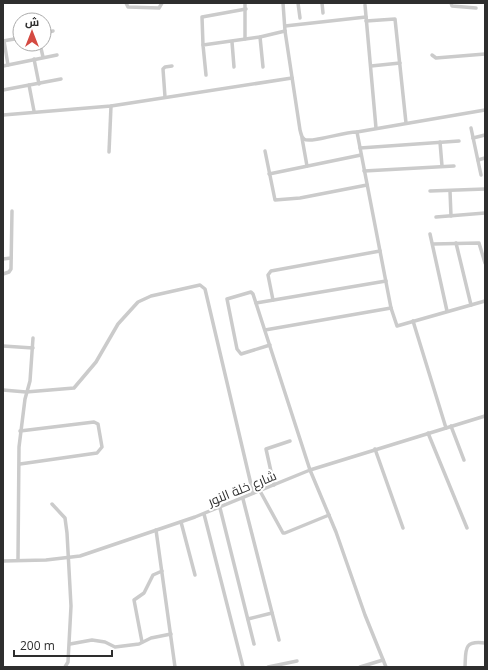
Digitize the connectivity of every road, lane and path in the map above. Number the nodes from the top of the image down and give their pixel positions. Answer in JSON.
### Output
{"nodes":[{"id":1,"x":126,"y":3,"type":"edge"},
{"id":2,"x":162,"y":3,"type":"edge"},
{"id":3,"x":245,"y":3,"type":"edge"},
{"id":4,"x":283,"y":3,"type":"edge"},
{"id":5,"x":298,"y":3,"type":"edge"},
{"id":6,"x":322,"y":3,"type":"edge"},
{"id":7,"x":451,"y":3,"type":"edge"},
{"id":8,"x":365,"y":5,"type":"dead end"},
{"id":9,"x":476,"y":8,"type":"dead end"},
{"id":10,"x":246,"y":9,"type":"junction"},
{"id":11,"x":323,"y":13,"type":"dead end"},
{"id":12,"x":300,"y":18,"type":"dead end"},
{"id":13,"x":366,"y":19,"type":"junction"},
{"id":14,"x":285,"y":26,"type":"junction"},
{"id":15,"x":284,"y":31,"type":"junction"},
{"id":16,"x":260,"y":37,"type":"junction"},
{"id":17,"x":245,"y":39,"type":"junction"},
{"id":18,"x":3,"y":41,"type":"edge"},
{"id":19,"x":232,"y":42,"type":"junction"},
{"id":20,"x":203,"y":45,"type":"junction"},
{"id":21,"x":42,"y":52,"type":"edge"},
{"id":22,"x":485,"y":54,"type":"edge"},
{"id":23,"x":57,"y":55,"type":"dead end"},
{"id":24,"x":432,"y":55,"type":"dead end"},
{"id":25,"x":43,"y":58,"type":"junction"},
{"id":26,"x":34,"y":59,"type":"junction"},
{"id":27,"x":400,"y":63,"type":"junction"},
{"id":28,"x":8,"y":64,"type":"junction"},
{"id":29,"x":3,"y":66,"type":"edge"},
{"id":30,"x":172,"y":66,"type":"dead end"},
{"id":31,"x":371,"y":66,"type":"junction"},
{"id":32,"x":234,"y":67,"type":"dead end"},
{"id":33,"x":263,"y":67,"type":"dead end"},
{"id":34,"x":206,"y":75,"type":"dead end"},
{"id":35,"x":292,"y":78,"type":"junction"},
{"id":36,"x":61,"y":80,"type":"dead end"},
{"id":37,"x":39,"y":84,"type":"junction"},
{"id":38,"x":29,"y":85,"type":"junction"},
{"id":39,"x":3,"y":90,"type":"edge"},
{"id":40,"x":165,"y":97,"type":"junction"},
{"id":41,"x":111,"y":106,"type":"junction"},
{"id":42,"x":485,"y":110,"type":"edge"},
{"id":43,"x":34,"y":111,"type":"junction"},
{"id":44,"x":3,"y":115,"type":"edge"},
{"id":45,"x":406,"y":123,"type":"junction"},
{"id":46,"x":376,"y":128,"type":"junction"},
{"id":47,"x":471,"y":128,"type":"dead end"},
{"id":48,"x":357,"y":132,"type":"junction"},
{"id":49,"x":485,"y":135,"type":"edge"},
{"id":50,"x":302,"y":138,"type":"junction"},
{"id":51,"x":473,"y":138,"type":"junction"},
{"id":52,"x":459,"y":141,"type":"dead end"},
{"id":53,"x":440,"y":142,"type":"junction"},
{"id":54,"x":360,"y":148,"type":"junction"},
{"id":55,"x":265,"y":151,"type":"dead end"},
{"id":56,"x":109,"y":152,"type":"dead end"},
{"id":57,"x":361,"y":155,"type":"junction"},
{"id":58,"x":485,"y":158,"type":"edge"},
{"id":59,"x":478,"y":160,"type":"junction"},
{"id":60,"x":307,"y":166,"type":"junction"},
{"id":61,"x":442,"y":166,"type":"junction"},
{"id":62,"x":454,"y":166,"type":"dead end"},
{"id":63,"x":364,"y":171,"type":"junction"},
{"id":64,"x":270,"y":174,"type":"junction"},
{"id":65,"x":481,"y":175,"type":"dead end"},
{"id":66,"x":367,"y":185,"type":"junction"},
{"id":67,"x":485,"y":189,"type":"edge"},
{"id":68,"x":430,"y":191,"type":"dead end"},
{"id":69,"x":450,"y":191,"type":"junction"},
{"id":70,"x":12,"y":211,"type":"dead end"},
{"id":71,"x":485,"y":213,"type":"edge"},
{"id":72,"x":451,"y":216,"type":"junction"},
{"id":73,"x":436,"y":217,"type":"dead end"},
{"id":74,"x":430,"y":234,"type":"dead end"},
{"id":75,"x":456,"y":242,"type":"junction"},
{"id":76,"x":433,"y":244,"type":"junction"},
{"id":77,"x":380,"y":251,"type":"junction"},
{"id":78,"x":11,"y":258,"type":"junction"},
{"id":79,"x":3,"y":259,"type":"edge"},
{"id":80,"x":485,"y":263,"type":"edge"},
{"id":81,"x":3,"y":274,"type":"edge"},
{"id":82,"x":386,"y":281,"type":"junction"},
{"id":83,"x":273,"y":300,"type":"junction"},
{"id":84,"x":485,"y":301,"type":"edge"},
{"id":85,"x":256,"y":303,"type":"junction"},
{"id":86,"x":470,"y":305,"type":"junction"},
{"id":87,"x":391,"y":308,"type":"junction"},
{"id":88,"x":447,"y":311,"type":"junction"},
{"id":89,"x":413,"y":321,"type":"junction"},
{"id":90,"x":265,"y":330,"type":"junction"},
{"id":91,"x":33,"y":338,"type":"dead end"},
{"id":92,"x":270,"y":345,"type":"junction"},
{"id":93,"x":3,"y":346,"type":"edge"},
{"id":94,"x":32,"y":348,"type":"junction"},
{"id":95,"x":3,"y":390,"type":"edge"},
{"id":96,"x":26,"y":392,"type":"junction"},
{"id":97,"x":485,"y":416,"type":"edge"},
{"id":98,"x":451,"y":426,"type":"junction"},
{"id":99,"x":446,"y":428,"type":"junction"},
{"id":100,"x":20,"y":431,"type":"junction"},
{"id":101,"x":428,"y":433,"type":"junction"},
{"id":102,"x":290,"y":441,"type":"dead end"},
{"id":103,"x":375,"y":450,"type":"junction"},
{"id":104,"x":464,"y":460,"type":"dead end"},
{"id":105,"x":20,"y":464,"type":"junction"},
{"id":106,"x":310,"y":470,"type":"junction"},
{"id":107,"x":274,"y":485,"type":"junction"},
{"id":108,"x":260,"y":491,"type":"junction"},
{"id":109,"x":253,"y":493,"type":"junction"},
{"id":110,"x":243,"y":498,"type":"junction"},
{"id":111,"x":52,"y":504,"type":"dead end"},
{"id":112,"x":220,"y":508,"type":"junction"},
{"id":113,"x":204,"y":514,"type":"junction"},
{"id":114,"x":329,"y":515,"type":"junction"},
{"id":115,"x":181,"y":522,"type":"junction"},
{"id":116,"x":403,"y":528,"type":"dead end"},
{"id":117,"x":467,"y":528,"type":"dead end"},
{"id":118,"x":156,"y":530,"type":"junction"},
{"id":119,"x":68,"y":558,"type":"junction"},
{"id":120,"x":18,"y":560,"type":"junction"},
{"id":121,"x":3,"y":561,"type":"edge"},
{"id":122,"x":162,"y":571,"type":"junction"},
{"id":123,"x":195,"y":575,"type":"dead end"},
{"id":124,"x":272,"y":613,"type":"junction"},
{"id":125,"x":248,"y":619,"type":"junction"},
{"id":126,"x":171,"y":634,"type":"junction"},
{"id":127,"x":279,"y":640,"type":"dead end"},
{"id":128,"x":142,"y":642,"type":"junction"},
{"id":129,"x":485,"y":643,"type":"edge"},
{"id":130,"x":70,"y":644,"type":"junction"},
{"id":131,"x":254,"y":644,"type":"dead end"},
{"id":132,"x":297,"y":660,"type":"dead end"},
{"id":133,"x":383,"y":660,"type":"junction"},
{"id":134,"x":66,"y":667,"type":"edge"},
{"id":135,"x":175,"y":667,"type":"edge"},
{"id":136,"x":242,"y":667,"type":"edge"},
{"id":137,"x":268,"y":667,"type":"edge"},
{"id":138,"x":360,"y":667,"type":"edge"},
{"id":139,"x":386,"y":667,"type":"edge"},
{"id":140,"x":465,"y":667,"type":"edge"}],
"edges":[{"from":1,"to":2,"type":"street"},
{"from":3,"to":10,"type":"street"},
{"from":4,"to":14,"type":"street"},
{"from":5,"to":12,"type":"street"},
{"from":6,"to":11,"type":"street"},
{"from":7,"to":9,"type":"street"},
{"from":8,"to":13,"type":"street"},
{"from":10,"to":17,"type":"street"},
{"from":10,"to":20,"type":"street"},
{"from":13,"to":14,"type":"street"},
{"from":13,"to":27,"type":"street"},
{"from":13,"to":31,"type":"street"},
{"from":14,"to":15,"type":"street"},
{"from":15,"to":16,"type":"street"},
{"from":15,"to":35,"type":"street"},
{"from":16,"to":17,"type":"street"},
{"from":16,"to":33,"type":"street"},
{"from":17,"to":19,"type":"street"},
{"from":18,"to":28,"type":"street"},
{"from":19,"to":20,"type":"street"},
{"from":19,"to":32,"type":"street"},
{"from":20,"to":34,"type":"street"},
{"from":21,"to":25,"type":"street"},
{"from":22,"to":24,"type":"street"},
{"from":23,"to":25,"type":"street"},
{"from":25,"to":26,"type":"street"},
{"from":26,"to":28,"type":"street"},
{"from":26,"to":37,"type":"street"},
{"from":27,"to":31,"type":"street"},
{"from":27,"to":45,"type":"street"},
{"from":28,"to":29,"type":"street"},
{"from":30,"to":40,"type":"street"},
{"from":31,"to":46,"type":"street"},
{"from":35,"to":40,"type":"street"},
{"from":35,"to":50,"type":"street"},
{"from":36,"to":37,"type":"street"},
{"from":37,"to":38,"type":"street"},
{"from":38,"to":39,"type":"street"},
{"from":38,"to":43,"type":"street"},
{"from":40,"to":41,"type":"street"},
{"from":41,"to":43,"type":"street"},
{"from":41,"to":56,"type":"street"},
{"from":42,"to":45,"type":"street"},
{"from":43,"to":44,"type":"street"},
{"from":45,"to":46,"type":"street"},
{"from":46,"to":48,"type":"street"},
{"from":47,"to":51,"type":"street"},
{"from":48,"to":50,"type":"street"},
{"from":48,"to":54,"type":"street"},
{"from":49,"to":51,"type":"street"},
{"from":50,"to":60,"type":"street"},
{"from":51,"to":59,"type":"street"},
{"from":52,"to":53,"type":"street"},
{"from":53,"to":54,"type":"street"},
{"from":53,"to":61,"type":"street"},
{"from":54,"to":57,"type":"street"},
{"from":55,"to":64,"type":"street"},
{"from":57,"to":60,"type":"street"},
{"from":57,"to":63,"type":"street"},
{"from":58,"to":59,"type":"street"},
{"from":59,"to":65,"type":"street"},
{"from":60,"to":64,"type":"street"},
{"from":61,"to":62,"type":"street"},
{"from":61,"to":63,"type":"street"},
{"from":63,"to":66,"type":"street"},
{"from":64,"to":66,"type":"street"},
{"from":66,"to":77,"type":"street"},
{"from":67,"to":69,"type":"street"},
{"from":68,"to":69,"type":"street"},
{"from":69,"to":72,"type":"street"},
{"from":70,"to":78,"type":"street"},
{"from":71,"to":72,"type":"street"},
{"from":72,"to":73,"type":"street"},
{"from":74,"to":76,"type":"street"},
{"from":75,"to":76,"type":"street"},
{"from":75,"to":80,"type":"street"},
{"from":75,"to":86,"type":"street"},
{"from":76,"to":88,"type":"street"},
{"from":77,"to":82,"type":"street"},
{"from":77,"to":83,"type":"street"},
{"from":78,"to":79,"type":"street"},
{"from":78,"to":81,"type":"street"},
{"from":82,"to":83,"type":"street"},
{"from":82,"to":87,"type":"street"},
{"from":83,"to":85,"type":"street"},
{"from":84,"to":86,"type":"street"},
{"from":85,"to":90,"type":"street"},
{"from":85,"to":92,"type":"street"},
{"from":86,"to":88,"type":"street"},
{"from":87,"to":89,"type":"street"},
{"from":87,"to":90,"type":"street"},
{"from":88,"to":89,"type":"street"},
{"from":89,"to":99,"type":"street"},
{"from":90,"to":92,"type":"street"},
{"from":91,"to":94,"type":"street"},
{"from":92,"to":106,"type":"street"},
{"from":93,"to":94,"type":"street"},
{"from":94,"to":96,"type":"street"},
{"from":95,"to":96,"type":"street"},
{"from":96,"to":100,"type":"street"},
{"from":96,"to":109,"type":"street"},
{"from":97,"to":98,"type":"street","name":"شارع خلة النور"},
{"from":98,"to":99,"type":"street","name":"شارع خلة النور"},
{"from":98,"to":104,"type":"street"},
{"from":99,"to":101,"type":"street","name":"شارع خلة النور"},
{"from":100,"to":105,"type":"street"},
{"from":100,"to":105,"type":"street"},
{"from":101,"to":103,"type":"street","name":"شارع خلة النور"},
{"from":101,"to":117,"type":"street"},
{"from":102,"to":107,"type":"street"},
{"from":103,"to":106,"type":"street","name":"شارع خلة النور"},
{"from":103,"to":116,"type":"street"},
{"from":105,"to":120,"type":"street"},
{"from":106,"to":107,"type":"street","name":"شارع خلة النور"},
{"from":106,"to":114,"type":"street"},
{"from":107,"to":108,"type":"street","name":"شارع خلة النور"},
{"from":108,"to":109,"type":"street","name":"شارع خلة النور"},
{"from":108,"to":114,"type":"street"},
{"from":109,"to":110,"type":"street","name":"شارع خلة النور"},
{"from":110,"to":112,"type":"street","name":"شارع خلة النور"},
{"from":110,"to":124,"type":"street"},
{"from":111,"to":119,"type":"street"},
{"from":112,"to":113,"type":"street","name":"شارع خلة النور"},
{"from":112,"to":125,"type":"street"},
{"from":113,"to":115,"type":"street","name":"شارع خلة النور"},
{"from":113,"to":136,"type":"street"},
{"from":114,"to":133,"type":"street"},
{"from":115,"to":118,"type":"street","name":"شارع خلة النور"},
{"from":115,"to":123,"type":"street"},
{"from":118,"to":119,"type":"street","name":"شارع خلة النور"},
{"from":118,"to":122,"type":"street"},
{"from":119,"to":120,"type":"street","name":"شارع خلة النور"},
{"from":119,"to":130,"type":"street"},
{"from":120,"to":121,"type":"street","name":"شارع خلة النور"},
{"from":122,"to":126,"type":"street"},
{"from":122,"to":128,"type":"street"},
{"from":124,"to":125,"type":"street"},
{"from":124,"to":127,"type":"street"},
{"from":125,"to":131,"type":"street"},
{"from":126,"to":128,"type":"street"},
{"from":126,"to":135,"type":"street"},
{"from":128,"to":130,"type":"street"},
{"from":129,"to":140,"type":"street"},
{"from":130,"to":134,"type":"street"},
{"from":132,"to":137,"type":"street"},
{"from":133,"to":138,"type":"street"},
{"from":133,"to":139,"type":"street"}]}
